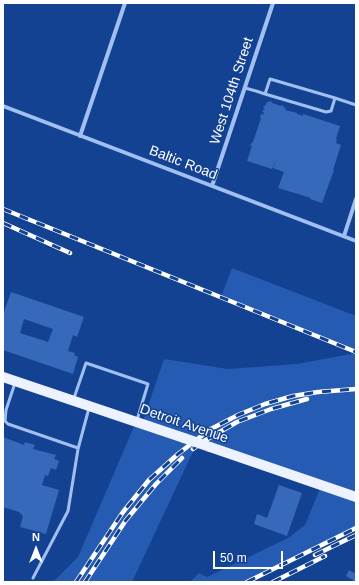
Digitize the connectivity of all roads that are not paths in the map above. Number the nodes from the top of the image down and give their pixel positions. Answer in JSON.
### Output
{"nodes":[{"id":1,"x":125,"y":3,"type":"edge"},
{"id":2,"x":273,"y":3,"type":"edge"},
{"id":3,"x":245,"y":88,"type":"junction"},
{"id":4,"x":264,"y":94,"type":"junction"},
{"id":5,"x":335,"y":98,"type":"junction"},
{"id":6,"x":356,"y":105,"type":"edge"},
{"id":7,"x":3,"y":106,"type":"edge"},
{"id":8,"x":80,"y":136,"type":"junction"},
{"id":9,"x":212,"y":186,"type":"junction"},
{"id":10,"x":356,"y":199,"type":"edge"},
{"id":11,"x":344,"y":236,"type":"junction"},
{"id":12,"x":356,"y":241,"type":"edge"},
{"id":13,"x":3,"y":377,"type":"edge"},
{"id":14,"x":15,"y":381,"type":"junction"},
{"id":15,"x":73,"y":401,"type":"junction"},
{"id":16,"x":89,"y":406,"type":"junction"},
{"id":17,"x":4,"y":422,"type":"edge"},
{"id":18,"x":136,"y":422,"type":"junction"},
{"id":19,"x":78,"y":448,"type":"junction"},
{"id":20,"x":356,"y":497,"type":"edge"},
{"id":21,"x":33,"y":578,"type":"dead end"}],
"edges":[{"from":1,"to":8,"type":"street"},
{"from":2,"to":3,"type":"street","name":"West 104th Street"},
{"from":3,"to":4,"type":"lane"},
{"from":3,"to":9,"type":"street","name":"West 104th Street"},
{"from":4,"to":5,"type":"lane"},
{"from":4,"to":5,"type":"lane"},
{"from":5,"to":6,"type":"lane"},
{"from":7,"to":8,"type":"street","name":"Baltic Road"},
{"from":8,"to":9,"type":"street","name":"Baltic Road"},
{"from":9,"to":11,"type":"street","name":"Baltic Road"},
{"from":10,"to":11,"type":"street"},
{"from":11,"to":12,"type":"street","name":"Baltic Road"},
{"from":13,"to":14,"type":"main road","name":"Detroit Avenue"},
{"from":14,"to":15,"type":"main road","name":"Detroit Avenue"},
{"from":14,"to":17,"type":"lane"},
{"from":15,"to":16,"type":"main road","name":"Detroit Avenue"},
{"from":15,"to":18,"type":"lane"},
{"from":16,"to":18,"type":"main road","name":"Detroit Avenue"},
{"from":16,"to":19,"type":"lane"},
{"from":17,"to":19,"type":"lane"},
{"from":18,"to":20,"type":"main road","name":"Detroit Avenue","bridge":true},
{"from":19,"to":21,"type":"lane"}]}
